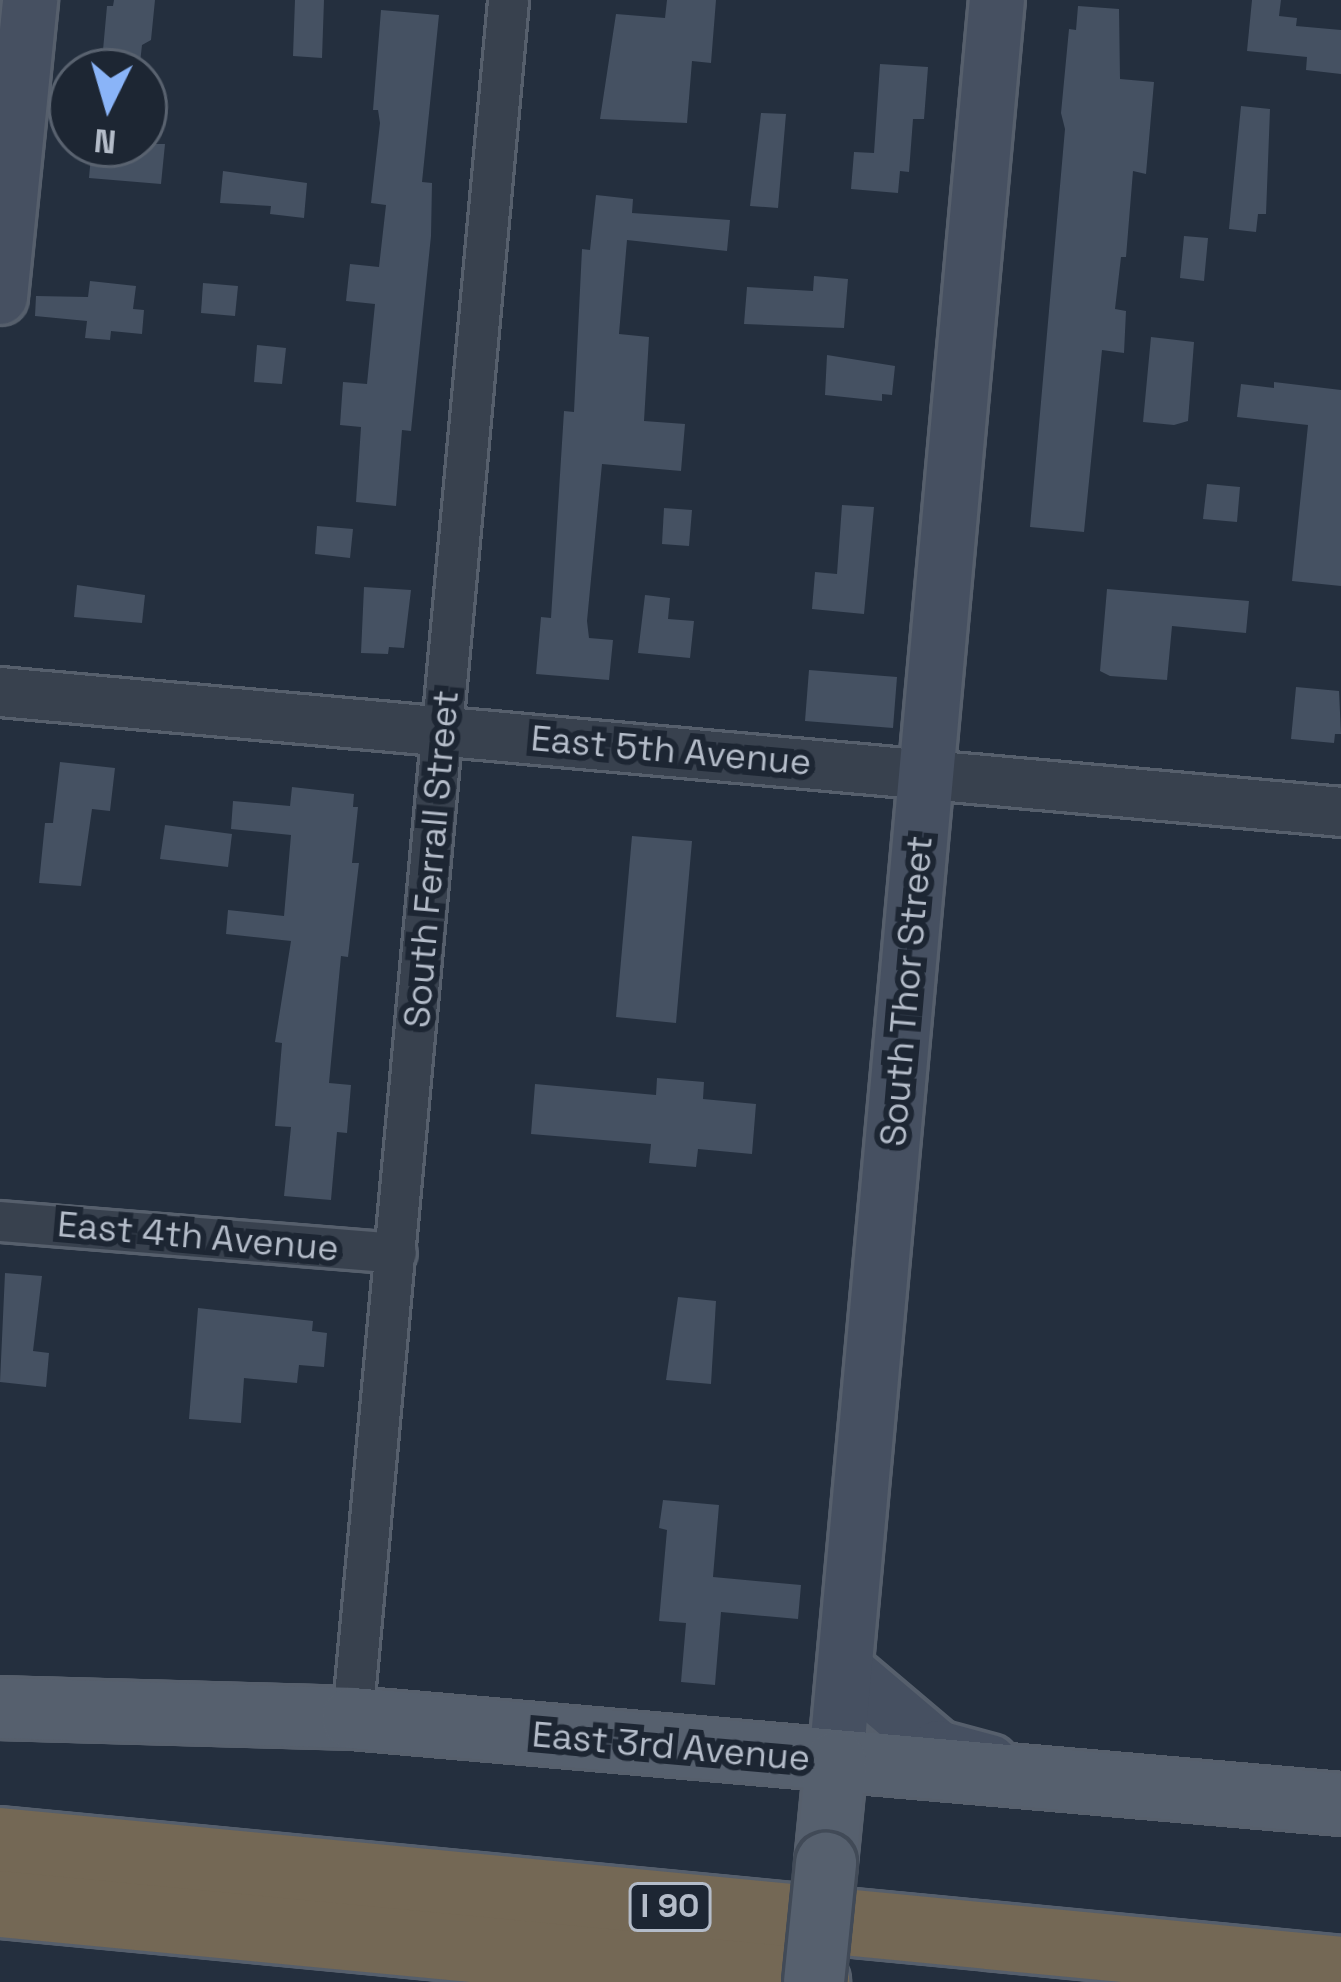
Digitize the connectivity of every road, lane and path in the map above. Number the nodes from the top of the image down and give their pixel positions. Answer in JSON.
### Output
{"nodes":[{"id":1,"x":30,"y":0,"type":"edge"},
{"id":2,"x":508,"y":0,"type":"edge"},
{"id":3,"x":994,"y":4,"type":"edge"},
{"id":4,"x":1,"y":276,"type":"edge"},
{"id":5,"x":0,"y":692,"type":"edge"},
{"id":6,"x":444,"y":731,"type":"junction"},
{"id":7,"x":928,"y":774,"type":"junction"},
{"id":8,"x":1341,"y":812,"type":"edge"},
{"id":9,"x":0,"y":1221,"type":"edge"},
{"id":10,"x":396,"y":1253,"type":"junction"},
{"id":11,"x":845,"y":1669,"type":"junction"},
{"id":12,"x":0,"y":1708,"type":"edge"},
{"id":13,"x":352,"y":1718,"type":"junction"},
{"id":14,"x":836,"y":1761,"type":"junction"},
{"id":15,"x":1050,"y":1778,"type":"junction"},
{"id":16,"x":1341,"y":1804,"type":"edge"},
{"id":17,"x":0,"y":1841,"type":"edge"},
{"id":18,"x":0,"y":1904,"type":"edge"},
{"id":19,"x":1341,"y":1970,"type":"edge"},
{"id":20,"x":815,"y":1982,"type":"edge"}],
"edges":[{"from":1,"to":4,"type":"main road"},
{"from":2,"to":6,"type":"street","name":"South Ferrall Street"},
{"from":3,"to":7,"type":"main road","name":"South Thor Street"},
{"from":5,"to":6,"type":"street","name":"East 5th Avenue"},
{"from":6,"to":7,"type":"street","name":"East 5th Avenue"},
{"from":6,"to":10,"type":"street","name":"South Ferrall Street"},
{"from":7,"to":8,"type":"street","name":"East 5th Avenue"},
{"from":7,"to":11,"type":"main road","name":"South Thor Street"},
{"from":9,"to":10,"type":"street","name":"East 4th Avenue"},
{"from":10,"to":13,"type":"street","name":"South Ferrall Street"},
{"from":11,"to":14,"type":"main road","name":"South Thor Street"},
{"from":11,"to":15,"type":"main road"},
{"from":12,"to":13,"type":"main road","name":"East 3rd Avenue"},
{"from":13,"to":14,"type":"main road","name":"East 3rd Avenue"},
{"from":14,"to":15,"type":"main road","name":"East 3rd Avenue"},
{"from":14,"to":20,"type":"main road","name":"South Thor Street","bridge":true},
{"from":15,"to":16,"type":"main road","name":"East 3rd Avenue"},
{"from":17,"to":19,"type":"highway","number":"I 90"},
{"from":18,"to":20,"type":"highway","number":"I 90"}]}
